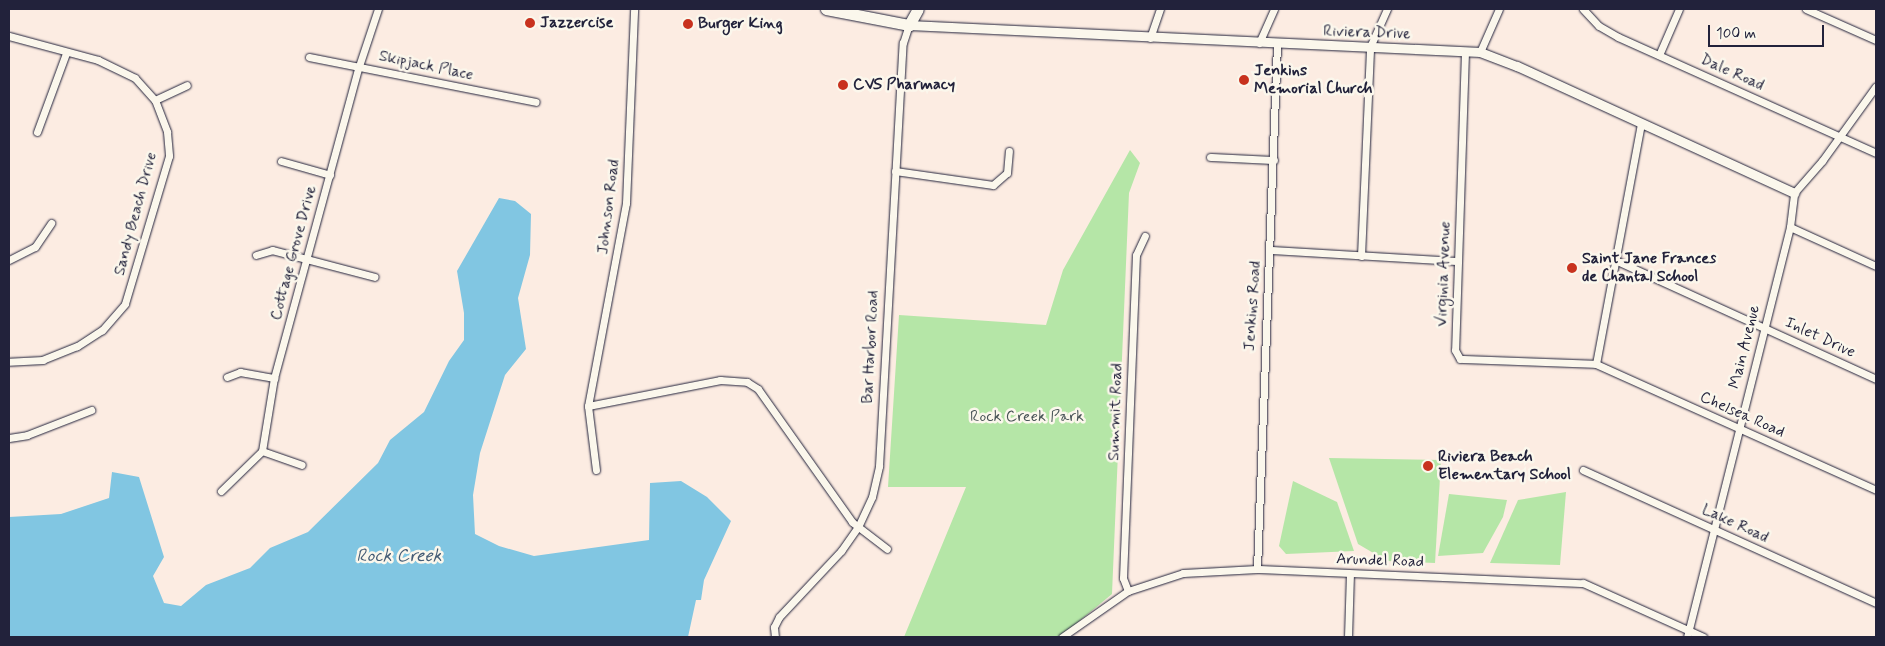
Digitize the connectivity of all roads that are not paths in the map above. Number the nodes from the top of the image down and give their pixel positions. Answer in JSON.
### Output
{"nodes":[{"id":1,"x":378,"y":9,"type":"edge"},
{"id":2,"x":634,"y":9,"type":"edge"},
{"id":3,"x":826,"y":9,"type":"edge"},
{"id":4,"x":918,"y":9,"type":"edge"},
{"id":5,"x":1160,"y":9,"type":"edge"},
{"id":6,"x":1274,"y":9,"type":"edge"},
{"id":7,"x":1387,"y":9,"type":"edge"},
{"id":8,"x":1500,"y":9,"type":"edge"},
{"id":9,"x":1583,"y":9,"type":"edge"},
{"id":10,"x":1679,"y":9,"type":"edge"},
{"id":11,"x":1806,"y":9,"type":"edge"},
{"id":12,"x":909,"y":25,"type":"junction"},
{"id":13,"x":9,"y":36,"type":"edge"},
{"id":14,"x":1150,"y":38,"type":"junction"},
{"id":15,"x":1876,"y":40,"type":"edge"},
{"id":16,"x":1260,"y":43,"type":"junction"},
{"id":17,"x":1277,"y":44,"type":"junction"},
{"id":18,"x":1370,"y":48,"type":"junction"},
{"id":19,"x":1465,"y":52,"type":"junction"},
{"id":20,"x":1480,"y":52,"type":"junction"},
{"id":21,"x":66,"y":53,"type":"junction"},
{"id":22,"x":1659,"y":55,"type":"junction"},
{"id":23,"x":309,"y":57,"type":"dead end"},
{"id":24,"x":359,"y":66,"type":"junction"},
{"id":25,"x":187,"y":85,"type":"dead end"},
{"id":26,"x":1876,"y":86,"type":"edge"},
{"id":27,"x":155,"y":100,"type":"junction"},
{"id":28,"x":536,"y":102,"type":"dead end"},
{"id":29,"x":1641,"y":124,"type":"junction"},
{"id":30,"x":37,"y":132,"type":"dead end"},
{"id":31,"x":1840,"y":136,"type":"junction"},
{"id":32,"x":1009,"y":151,"type":"dead end"},
{"id":33,"x":1876,"y":153,"type":"edge"},
{"id":34,"x":1210,"y":157,"type":"dead end"},
{"id":35,"x":1274,"y":160,"type":"junction"},
{"id":36,"x":281,"y":161,"type":"dead end"},
{"id":37,"x":895,"y":171,"type":"junction"},
{"id":38,"x":330,"y":175,"type":"junction"},
{"id":39,"x":1794,"y":193,"type":"junction"},
{"id":40,"x":51,"y":223,"type":"dead end"},
{"id":41,"x":1790,"y":227,"type":"junction"},
{"id":42,"x":1145,"y":236,"type":"dead end"},
{"id":43,"x":1271,"y":250,"type":"junction"},
{"id":44,"x":256,"y":255,"type":"dead end"},
{"id":45,"x":1361,"y":256,"type":"junction"},
{"id":46,"x":307,"y":259,"type":"junction"},
{"id":47,"x":9,"y":260,"type":"edge"},
{"id":48,"x":1457,"y":260,"type":"junction"},
{"id":49,"x":1615,"y":260,"type":"junction"},
{"id":50,"x":1876,"y":266,"type":"edge"},
{"id":51,"x":375,"y":277,"type":"dead end"},
{"id":52,"x":1764,"y":327,"type":"junction"},
{"id":53,"x":9,"y":362,"type":"edge"},
{"id":54,"x":1596,"y":364,"type":"junction"},
{"id":55,"x":227,"y":377,"type":"dead end"},
{"id":56,"x":274,"y":378,"type":"junction"},
{"id":57,"x":1876,"y":379,"type":"edge"},
{"id":58,"x":588,"y":406,"type":"junction"},
{"id":59,"x":91,"y":410,"type":"dead end"},
{"id":60,"x":1738,"y":428,"type":"junction"},
{"id":61,"x":9,"y":438,"type":"edge"},
{"id":62,"x":262,"y":451,"type":"junction"},
{"id":63,"x":302,"y":465,"type":"dead end"},
{"id":64,"x":596,"y":470,"type":"dead end"},
{"id":65,"x":1583,"y":470,"type":"dead end"},
{"id":66,"x":1876,"y":490,"type":"edge"},
{"id":67,"x":221,"y":491,"type":"dead end"},
{"id":68,"x":858,"y":527,"type":"junction"},
{"id":69,"x":1714,"y":529,"type":"junction"},
{"id":70,"x":887,"y":549,"type":"dead end"},
{"id":71,"x":1257,"y":569,"type":"junction"},
{"id":72,"x":1350,"y":575,"type":"junction"},
{"id":73,"x":1128,"y":591,"type":"junction"},
{"id":74,"x":1876,"y":603,"type":"edge"},
{"id":75,"x":1688,"y":634,"type":"edge"},
{"id":76,"x":775,"y":637,"type":"edge"},
{"id":77,"x":1062,"y":637,"type":"edge"},
{"id":78,"x":1348,"y":637,"type":"edge"},
{"id":79,"x":1703,"y":637,"type":"edge"}],
"edges":[{"from":1,"to":24,"type":"street","name":"Cottage Grove Drive"},
{"from":2,"to":58,"type":"street","name":"Johnson Road"},
{"from":3,"to":12,"type":"main road"},
{"from":4,"to":12,"type":"main road"},
{"from":5,"to":14,"type":"street"},
{"from":6,"to":16,"type":"street"},
{"from":7,"to":18,"type":"street"},
{"from":8,"to":20,"type":"street"},
{"from":9,"to":22,"type":"street","name":"Dale Road"},
{"from":10,"to":22,"type":"street"},
{"from":11,"to":15,"type":"street"},
{"from":12,"to":14,"type":"street","name":"Riviera Drive"},
{"from":12,"to":37,"type":"street","name":"Bar Harbor Road"},
{"from":13,"to":21,"type":"street","name":"Sandy Beach Drive"},
{"from":14,"to":16,"type":"street","name":"Riviera Drive"},
{"from":16,"to":17,"type":"street","name":"Riviera Drive"},
{"from":17,"to":18,"type":"street","name":"Riviera Drive"},
{"from":17,"to":35,"type":"street","name":"Jenkins Road"},
{"from":18,"to":19,"type":"street","name":"Riviera Drive"},
{"from":18,"to":45,"type":"street"},
{"from":19,"to":20,"type":"street","name":"Riviera Drive"},
{"from":19,"to":48,"type":"street","name":"Virginia Avenue"},
{"from":20,"to":29,"type":"street","name":"Riviera Drive"},
{"from":21,"to":27,"type":"street","name":"Sandy Beach Drive"},
{"from":21,"to":30,"type":"street"},
{"from":22,"to":31,"type":"street","name":"Dale Road"},
{"from":23,"to":24,"type":"street","name":"Skipjack Place"},
{"from":24,"to":28,"type":"street","name":"Skipjack Place"},
{"from":24,"to":38,"type":"street","name":"Cottage Grove Drive"},
{"from":25,"to":27,"type":"street"},
{"from":26,"to":31,"type":"street"},
{"from":27,"to":53,"type":"street","name":"Sandy Beach Drive"},
{"from":29,"to":39,"type":"street","name":"Riviera Drive"},
{"from":29,"to":49,"type":"street"},
{"from":31,"to":33,"type":"street","name":"Dale Road"},
{"from":31,"to":39,"type":"street"},
{"from":32,"to":37,"type":"street"},
{"from":34,"to":35,"type":"street"},
{"from":35,"to":43,"type":"street","name":"Jenkins Road"},
{"from":36,"to":38,"type":"street"},
{"from":37,"to":68,"type":"street","name":"Bar Harbor Road"},
{"from":38,"to":46,"type":"street","name":"Cottage Grove Drive"},
{"from":39,"to":41,"type":"street","name":"Main Avenue"},
{"from":40,"to":47,"type":"street"},
{"from":41,"to":50,"type":"street"},
{"from":41,"to":52,"type":"street","name":"Main Avenue"},
{"from":42,"to":73,"type":"street","name":"Summit Road"},
{"from":43,"to":45,"type":"street"},
{"from":43,"to":71,"type":"street","name":"Jenkins Road"},
{"from":44,"to":46,"type":"street"},
{"from":45,"to":48,"type":"street"},
{"from":46,"to":51,"type":"street"},
{"from":46,"to":56,"type":"street","name":"Cottage Grove Drive"},
{"from":48,"to":54,"type":"street","name":"Virginia Avenue"},
{"from":49,"to":52,"type":"street","name":"Inlet Drive"},
{"from":49,"to":54,"type":"street"},
{"from":52,"to":57,"type":"street","name":"Inlet Drive"},
{"from":52,"to":60,"type":"street","name":"Main Avenue"},
{"from":54,"to":60,"type":"street","name":"Chelsea Road"},
{"from":55,"to":56,"type":"street"},
{"from":56,"to":62,"type":"street","name":"Cottage Grove Drive"},
{"from":58,"to":64,"type":"street","name":"Johnson Road"},
{"from":58,"to":68,"type":"street"},
{"from":59,"to":61,"type":"street"},
{"from":60,"to":66,"type":"street","name":"Chelsea Road"},
{"from":60,"to":69,"type":"street","name":"Main Avenue"},
{"from":62,"to":63,"type":"street"},
{"from":62,"to":67,"type":"street"},
{"from":65,"to":69,"type":"street","name":"Lake Road"},
{"from":68,"to":70,"type":"street"},
{"from":68,"to":76,"type":"street","name":"Bar Harbor Road"},
{"from":69,"to":74,"type":"street","name":"Lake Road"},
{"from":69,"to":75,"type":"street","name":"Main Avenue"},
{"from":71,"to":72,"type":"street","name":"Arundel Road"},
{"from":71,"to":73,"type":"street","name":"Arundel Road"},
{"from":72,"to":75,"type":"street","name":"Arundel Road"},
{"from":72,"to":78,"type":"street"},
{"from":73,"to":77,"type":"street","name":"Arundel Road"},
{"from":75,"to":79,"type":"street","name":"Arundel Road"}]}
